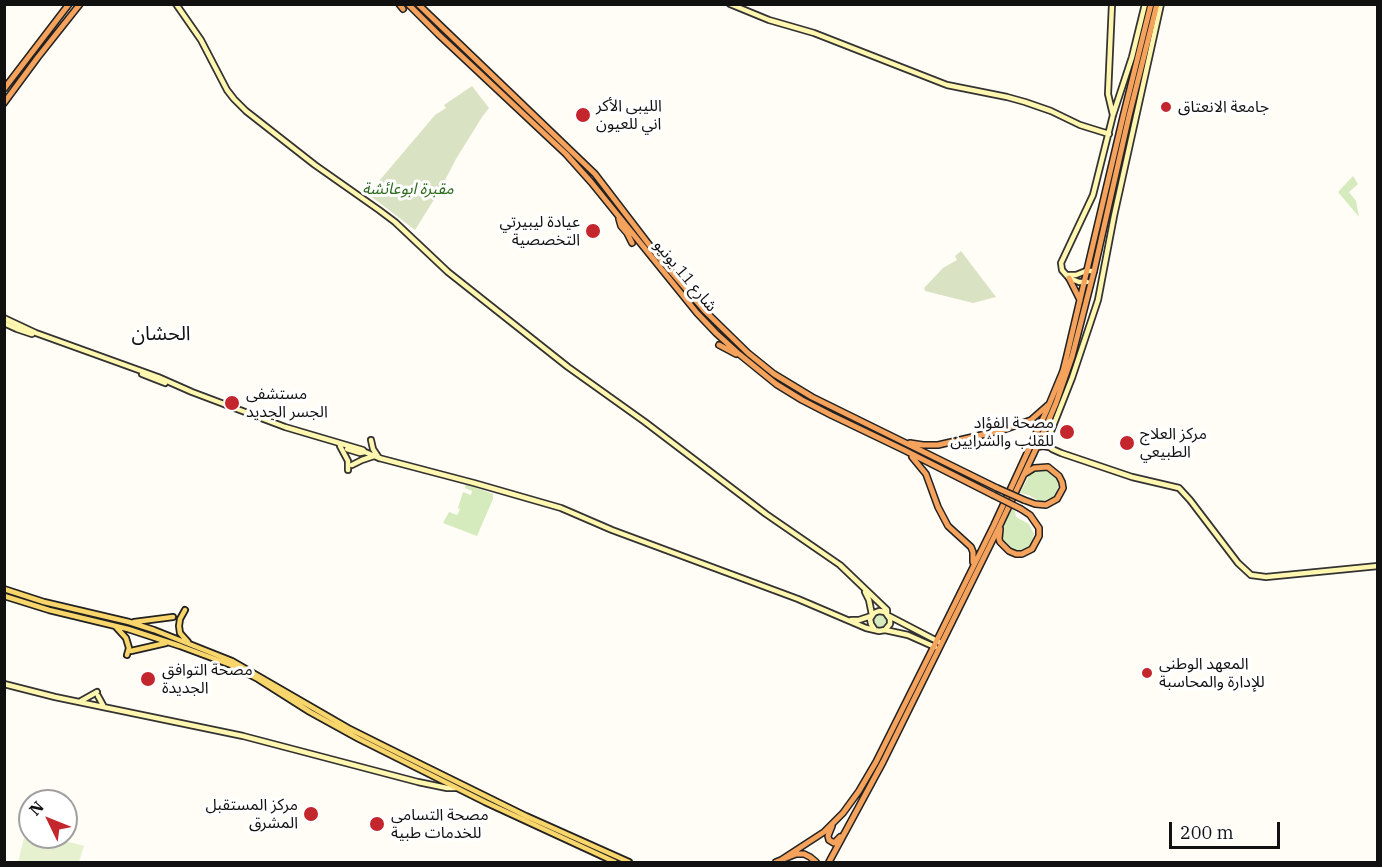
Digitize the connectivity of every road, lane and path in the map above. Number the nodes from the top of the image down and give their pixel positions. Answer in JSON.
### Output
{"nodes":[{"id":1,"x":69,"y":4,"type":"edge"},
{"id":2,"x":80,"y":4,"type":"edge"},
{"id":3,"x":176,"y":4,"type":"edge"},
{"id":4,"x":408,"y":4,"type":"edge"},
{"id":5,"x":418,"y":4,"type":"edge"},
{"id":6,"x":730,"y":4,"type":"edge"},
{"id":7,"x":1112,"y":4,"type":"edge"},
{"id":8,"x":1145,"y":4,"type":"edge"},
{"id":9,"x":1151,"y":4,"type":"edge"},
{"id":10,"x":1159,"y":4,"type":"edge"},
{"id":11,"x":1156,"y":18,"type":"junction"},
{"id":12,"x":4,"y":89,"type":"edge"},
{"id":13,"x":4,"y":103,"type":"edge"},
{"id":14,"x":1113,"y":116,"type":"junction"},
{"id":15,"x":1109,"y":134,"type":"junction"},
{"id":16,"x":619,"y":217,"type":"junction"},
{"id":17,"x":632,"y":243,"type":"dead end"},
{"id":18,"x":655,"y":257,"type":"junction"},
{"id":19,"x":1086,"y":271,"type":"junction"},
{"id":20,"x":1094,"y":271,"type":"junction"},
{"id":21,"x":1068,"y":276,"type":"junction"},
{"id":22,"x":1088,"y":281,"type":"junction"},
{"id":23,"x":1080,"y":301,"type":"junction"},
{"id":24,"x":4,"y":318,"type":"edge"},
{"id":25,"x":4,"y":323,"type":"edge"},
{"id":26,"x":719,"y":345,"type":"dead end"},
{"id":27,"x":744,"y":358,"type":"junction"},
{"id":28,"x":1049,"y":404,"type":"junction"},
{"id":29,"x":250,"y":414,"type":"junction"},
{"id":30,"x":371,"y":440,"type":"dead end"},
{"id":31,"x":901,"y":440,"type":"junction"},
{"id":32,"x":340,"y":446,"type":"junction"},
{"id":33,"x":895,"y":446,"type":"junction"},
{"id":34,"x":1037,"y":447,"type":"junction"},
{"id":35,"x":1049,"y":447,"type":"junction"},
{"id":36,"x":904,"y":450,"type":"junction"},
{"id":37,"x":365,"y":453,"type":"junction"},
{"id":38,"x":376,"y":457,"type":"junction"},
{"id":39,"x":1025,"y":474,"type":"junction"},
{"id":40,"x":1000,"y":525,"type":"junction"},
{"id":41,"x":1377,"y":566,"type":"edge"},
{"id":42,"x":972,"y":569,"type":"junction"},
{"id":43,"x":854,"y":578,"type":"junction"},
{"id":44,"x":4,"y":589,"type":"edge"},
{"id":45,"x":4,"y":596,"type":"edge"},
{"id":46,"x":185,"y":610,"type":"dead end"},
{"id":47,"x":872,"y":615,"type":"junction"},
{"id":48,"x":888,"y":615,"type":"junction"},
{"id":49,"x":172,"y":617,"type":"dead end"},
{"id":50,"x":842,"y":618,"type":"junction"},
{"id":51,"x":129,"y":622,"type":"junction"},
{"id":52,"x":116,"y":627,"type":"junction"},
{"id":53,"x":877,"y":630,"type":"junction"},
{"id":54,"x":885,"y":630,"type":"junction"},
{"id":55,"x":169,"y":642,"type":"junction"},
{"id":56,"x":189,"y":644,"type":"junction"},
{"id":57,"x":938,"y":645,"type":"junction"},
{"id":58,"x":4,"y":684,"type":"edge"},
{"id":59,"x":79,"y":702,"type":"junction"},
{"id":60,"x":104,"y":707,"type":"junction"},
{"id":61,"x":375,"y":744,"type":"junction"},
{"id":62,"x":456,"y":788,"type":"junction"},
{"id":63,"x":834,"y":822,"type":"junction"},
{"id":64,"x":846,"y":828,"type":"junction"},
{"id":65,"x":779,"y":861,"type":"edge"},
{"id":66,"x":615,"y":862,"type":"edge"},
{"id":67,"x":629,"y":862,"type":"edge"},
{"id":68,"x":816,"y":862,"type":"edge"},
{"id":69,"x":829,"y":862,"type":"edge"}],
"edges":[{"from":1,"to":12,"type":"highway"},
{"from":2,"to":13,"type":"highway"},
{"from":3,"to":43,"type":"main road"},
{"from":4,"to":16,"type":"highway","name":"شارع 11 يونيو"},
{"from":5,"to":18,"type":"highway","name":"شارع 11 يونيو"},
{"from":6,"to":15,"type":"main road"},
{"from":7,"to":14,"type":"main road"},
{"from":8,"to":14,"type":"main road"},
{"from":9,"to":19,"type":"highway"},
{"from":10,"to":11,"type":"highway"},
{"from":11,"to":20,"type":"highway"},
{"from":11,"to":35,"type":"main road"},
{"from":14,"to":15,"type":"main road"},
{"from":15,"to":21,"type":"main road"},
{"from":16,"to":17,"type":"highway"},
{"from":16,"to":18,"type":"highway","name":"شارع 11 يونيو"},
{"from":18,"to":27,"type":"highway","name":"شارع 11 يونيو"},
{"from":18,"to":31,"type":"highway","name":"شارع 11 يونيو"},
{"from":19,"to":20,"type":"main road"},
{"from":19,"to":21,"type":"main road"},
{"from":19,"to":22,"type":"highway"},
{"from":20,"to":22,"type":"highway"},
{"from":21,"to":22,"type":"main road"},
{"from":21,"to":23,"type":"highway"},
{"from":22,"to":23,"type":"highway"},
{"from":22,"to":34,"type":"highway"},
{"from":23,"to":28,"type":"highway"},
{"from":24,"to":29,"type":"main road"},
{"from":25,"to":29,"type":"main road"},
{"from":26,"to":27,"type":"highway"},
{"from":27,"to":33,"type":"highway","name":"شارع 11 يونيو"},
{"from":28,"to":31,"type":"highway"},
{"from":28,"to":42,"type":"highway"},
{"from":29,"to":32,"type":"main road"},
{"from":29,"to":37,"type":"main road"},
{"from":30,"to":38,"type":"main road"},
{"from":31,"to":33,"type":"highway"},
{"from":31,"to":39,"type":"highway","name":"شارع 11 يونيو","bridge":true},
{"from":32,"to":37,"type":"main road"},
{"from":32,"to":38,"type":"main road"},
{"from":33,"to":36,"type":"highway","name":"شارع 11 يونيو"},
{"from":34,"to":35,"type":"highway"},
{"from":34,"to":39,"type":"highway"},
{"from":35,"to":41,"type":"main road"},
{"from":36,"to":40,"type":"highway","name":"شارع 11 يونيو","bridge":true},
{"from":36,"to":42,"type":"highway"},
{"from":37,"to":38,"type":"main road"},
{"from":38,"to":50,"type":"main road"},
{"from":39,"to":40,"type":"highway"},
{"from":40,"to":57,"type":"highway"},
{"from":42,"to":57,"type":"highway"},
{"from":43,"to":47,"type":"main road"},
{"from":43,"to":48,"type":"main road"},
{"from":44,"to":51,"type":"main road"},
{"from":45,"to":52,"type":"main road"},
{"from":46,"to":56,"type":"main road"},
{"from":47,"to":48,"type":"main road"},
{"from":47,"to":50,"type":"main road"},
{"from":47,"to":53,"type":"main road"},
{"from":48,"to":54,"type":"main road"},
{"from":48,"to":57,"type":"main road"},
{"from":49,"to":51,"type":"main road"},
{"from":50,"to":53,"type":"main road"},
{"from":51,"to":56,"type":"main road"},
{"from":52,"to":55,"type":"main road"},
{"from":52,"to":55,"type":"main road"},
{"from":53,"to":54,"type":"main road"},
{"from":54,"to":57,"type":"main road"},
{"from":55,"to":61,"type":"main road"},
{"from":56,"to":61,"type":"main road"},
{"from":57,"to":63,"type":"highway"},
{"from":57,"to":64,"type":"highway"},
{"from":58,"to":59,"type":"main road"},
{"from":59,"to":60,"type":"main road"},
{"from":59,"to":60,"type":"main road"},
{"from":60,"to":62,"type":"main road"},
{"from":61,"to":62,"type":"main road"},
{"from":61,"to":67,"type":"main road"},
{"from":62,"to":66,"type":"main road"},
{"from":63,"to":64,"type":"highway"},
{"from":63,"to":65,"type":"highway"},
{"from":64,"to":69,"type":"highway"},
{"from":65,"to":68,"type":"highway"}]}
